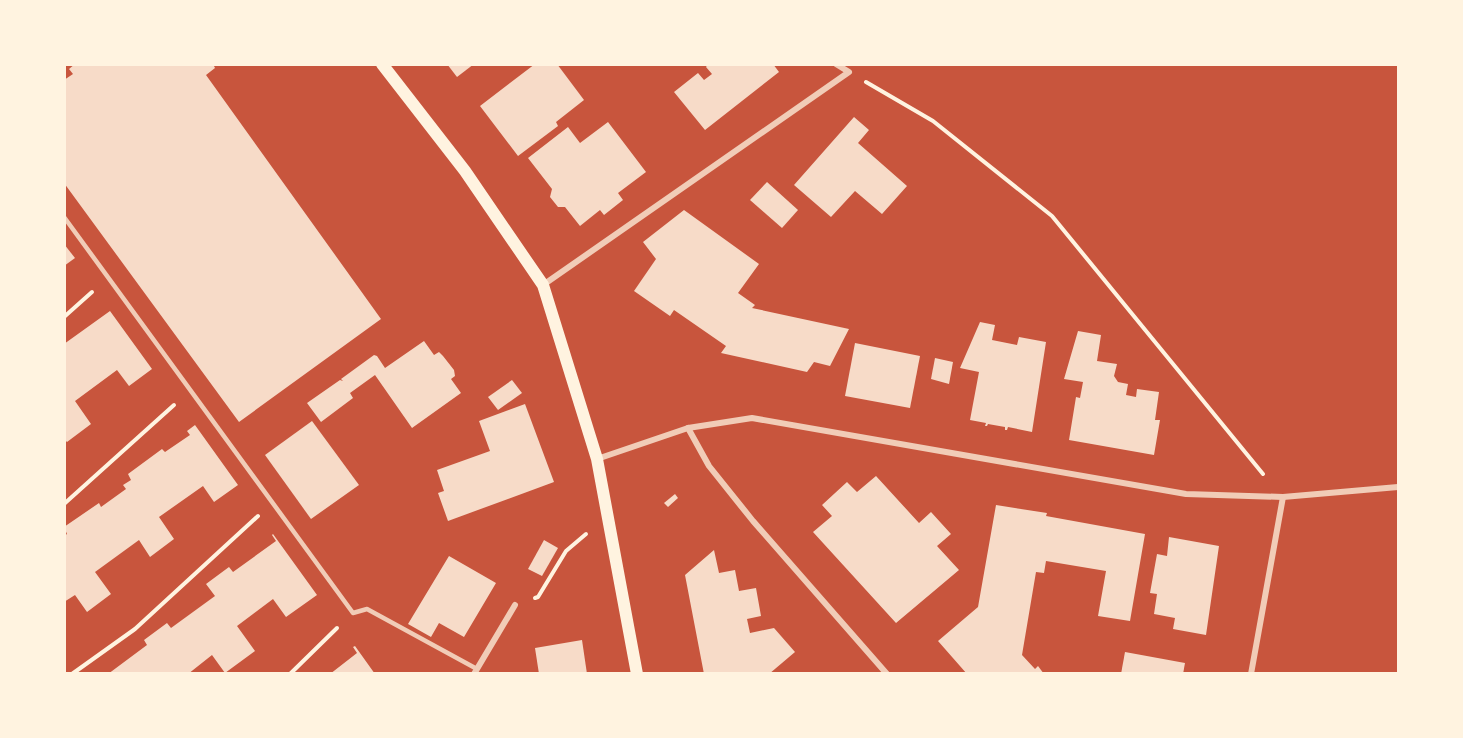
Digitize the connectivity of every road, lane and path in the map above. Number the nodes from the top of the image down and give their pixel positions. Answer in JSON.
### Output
{"nodes":[{"id":1,"x":382,"y":64,"type":"edge"},
{"id":2,"x":836,"y":64,"type":"edge"},
{"id":3,"x":849,"y":72,"type":"junction"},
{"id":4,"x":64,"y":217,"type":"edge"},
{"id":5,"x":108,"y":277,"type":"junction"},
{"id":6,"x":543,"y":285,"type":"junction"},
{"id":7,"x":64,"y":317,"type":"edge"},
{"id":8,"x":190,"y":390,"type":"junction"},
{"id":9,"x":688,"y":428,"type":"junction"},
{"id":10,"x":597,"y":459,"type":"junction"},
{"id":11,"x":1398,"y":487,"type":"edge"},
{"id":12,"x":1283,"y":497,"type":"junction"},
{"id":13,"x":64,"y":504,"type":"edge"},
{"id":14,"x":272,"y":504,"type":"junction"},
{"id":15,"x":608,"y":516,"type":"junction"},
{"id":16,"x":515,"y":605,"type":"joint"},
{"id":17,"x":353,"y":613,"type":"junction"},
{"id":18,"x":476,"y":671,"type":"edge"},
{"id":19,"x":72,"y":674,"type":"edge"},
{"id":20,"x":290,"y":674,"type":"edge"},
{"id":21,"x":637,"y":674,"type":"edge"},
{"id":22,"x":887,"y":674,"type":"edge"},
{"id":23,"x":1251,"y":674,"type":"edge"}],
"edges":[{"from":1,"to":6,"type":"main road"},
{"from":2,"to":3,"type":"street"},
{"from":3,"to":6,"type":"street"},
{"from":3,"to":12,"type":"path"},
{"from":4,"to":5,"type":"lane"},
{"from":5,"to":7,"type":"path"},
{"from":5,"to":8,"type":"lane"},
{"from":6,"to":10,"type":"main road"},
{"from":8,"to":13,"type":"path"},
{"from":8,"to":14,"type":"lane"},
{"from":9,"to":10,"type":"street"},
{"from":9,"to":12,"type":"street"},
{"from":9,"to":22,"type":"street"},
{"from":10,"to":15,"type":"main road"},
{"from":11,"to":12,"type":"street"},
{"from":12,"to":23,"type":"street"},
{"from":14,"to":17,"type":"lane"},
{"from":14,"to":19,"type":"path"},
{"from":15,"to":16,"type":"path"},
{"from":15,"to":21,"type":"main road"},
{"from":16,"to":18,"type":"street"},
{"from":17,"to":18,"type":"lane"},
{"from":17,"to":20,"type":"path"}]}
